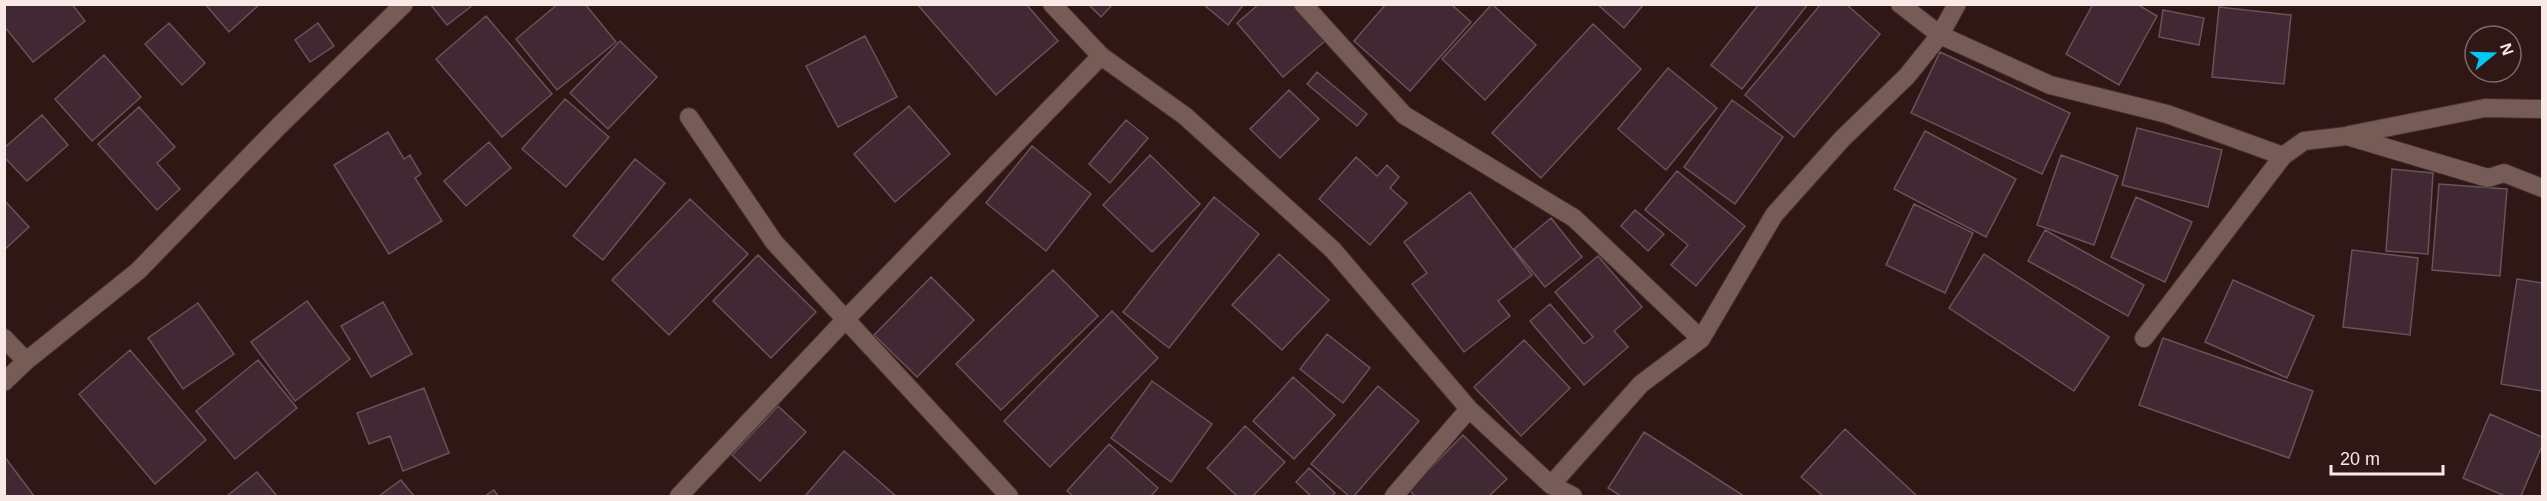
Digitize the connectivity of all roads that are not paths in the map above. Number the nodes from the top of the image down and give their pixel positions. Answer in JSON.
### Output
{"nodes":[{"id":1,"x":404,"y":4,"type":"edge"},
{"id":2,"x":1052,"y":4,"type":"edge"},
{"id":3,"x":1303,"y":4,"type":"edge"},
{"id":4,"x":1900,"y":4,"type":"edge"},
{"id":5,"x":1958,"y":4,"type":"edge"},
{"id":6,"x":1940,"y":35,"type":"junction"},
{"id":7,"x":1101,"y":56,"type":"junction"},
{"id":8,"x":2542,"y":109,"type":"edge"},
{"id":9,"x":689,"y":117,"type":"dead end"},
{"id":10,"x":2347,"y":136,"type":"junction"},
{"id":11,"x":2283,"y":156,"type":"junction"},
{"id":12,"x":2542,"y":188,"type":"edge"},
{"id":13,"x":845,"y":320,"type":"junction"},
{"id":14,"x":4,"y":338,"type":"edge"},
{"id":15,"x":2144,"y":338,"type":"dead end"},
{"id":16,"x":1701,"y":339,"type":"junction"},
{"id":17,"x":26,"y":361,"type":"junction"},
{"id":18,"x":4,"y":382,"type":"edge"},
{"id":19,"x":1469,"y":409,"type":"junction"},
{"id":20,"x":1551,"y":485,"type":"junction"},
{"id":21,"x":679,"y":496,"type":"edge"},
{"id":22,"x":1009,"y":496,"type":"edge"},
{"id":23,"x":1394,"y":496,"type":"edge"},
{"id":24,"x":1574,"y":496,"type":"edge"}],
"edges":[{"from":1,"to":17,"type":"street"},
{"from":2,"to":7,"type":"street"},
{"from":3,"to":16,"type":"street"},
{"from":4,"to":6,"type":"street"},
{"from":5,"to":6,"type":"street"},
{"from":6,"to":11,"type":"street"},
{"from":6,"to":16,"type":"street"},
{"from":7,"to":13,"type":"street"},
{"from":7,"to":19,"type":"street"},
{"from":8,"to":10,"type":"street"},
{"from":9,"to":13,"type":"street"},
{"from":10,"to":11,"type":"street"},
{"from":10,"to":12,"type":"street"},
{"from":11,"to":15,"type":"street"},
{"from":13,"to":21,"type":"street"},
{"from":13,"to":22,"type":"street"},
{"from":14,"to":17,"type":"street"},
{"from":16,"to":20,"type":"street"},
{"from":17,"to":18,"type":"street"},
{"from":19,"to":20,"type":"street"},
{"from":19,"to":23,"type":"street"},
{"from":20,"to":24,"type":"street"}]}
